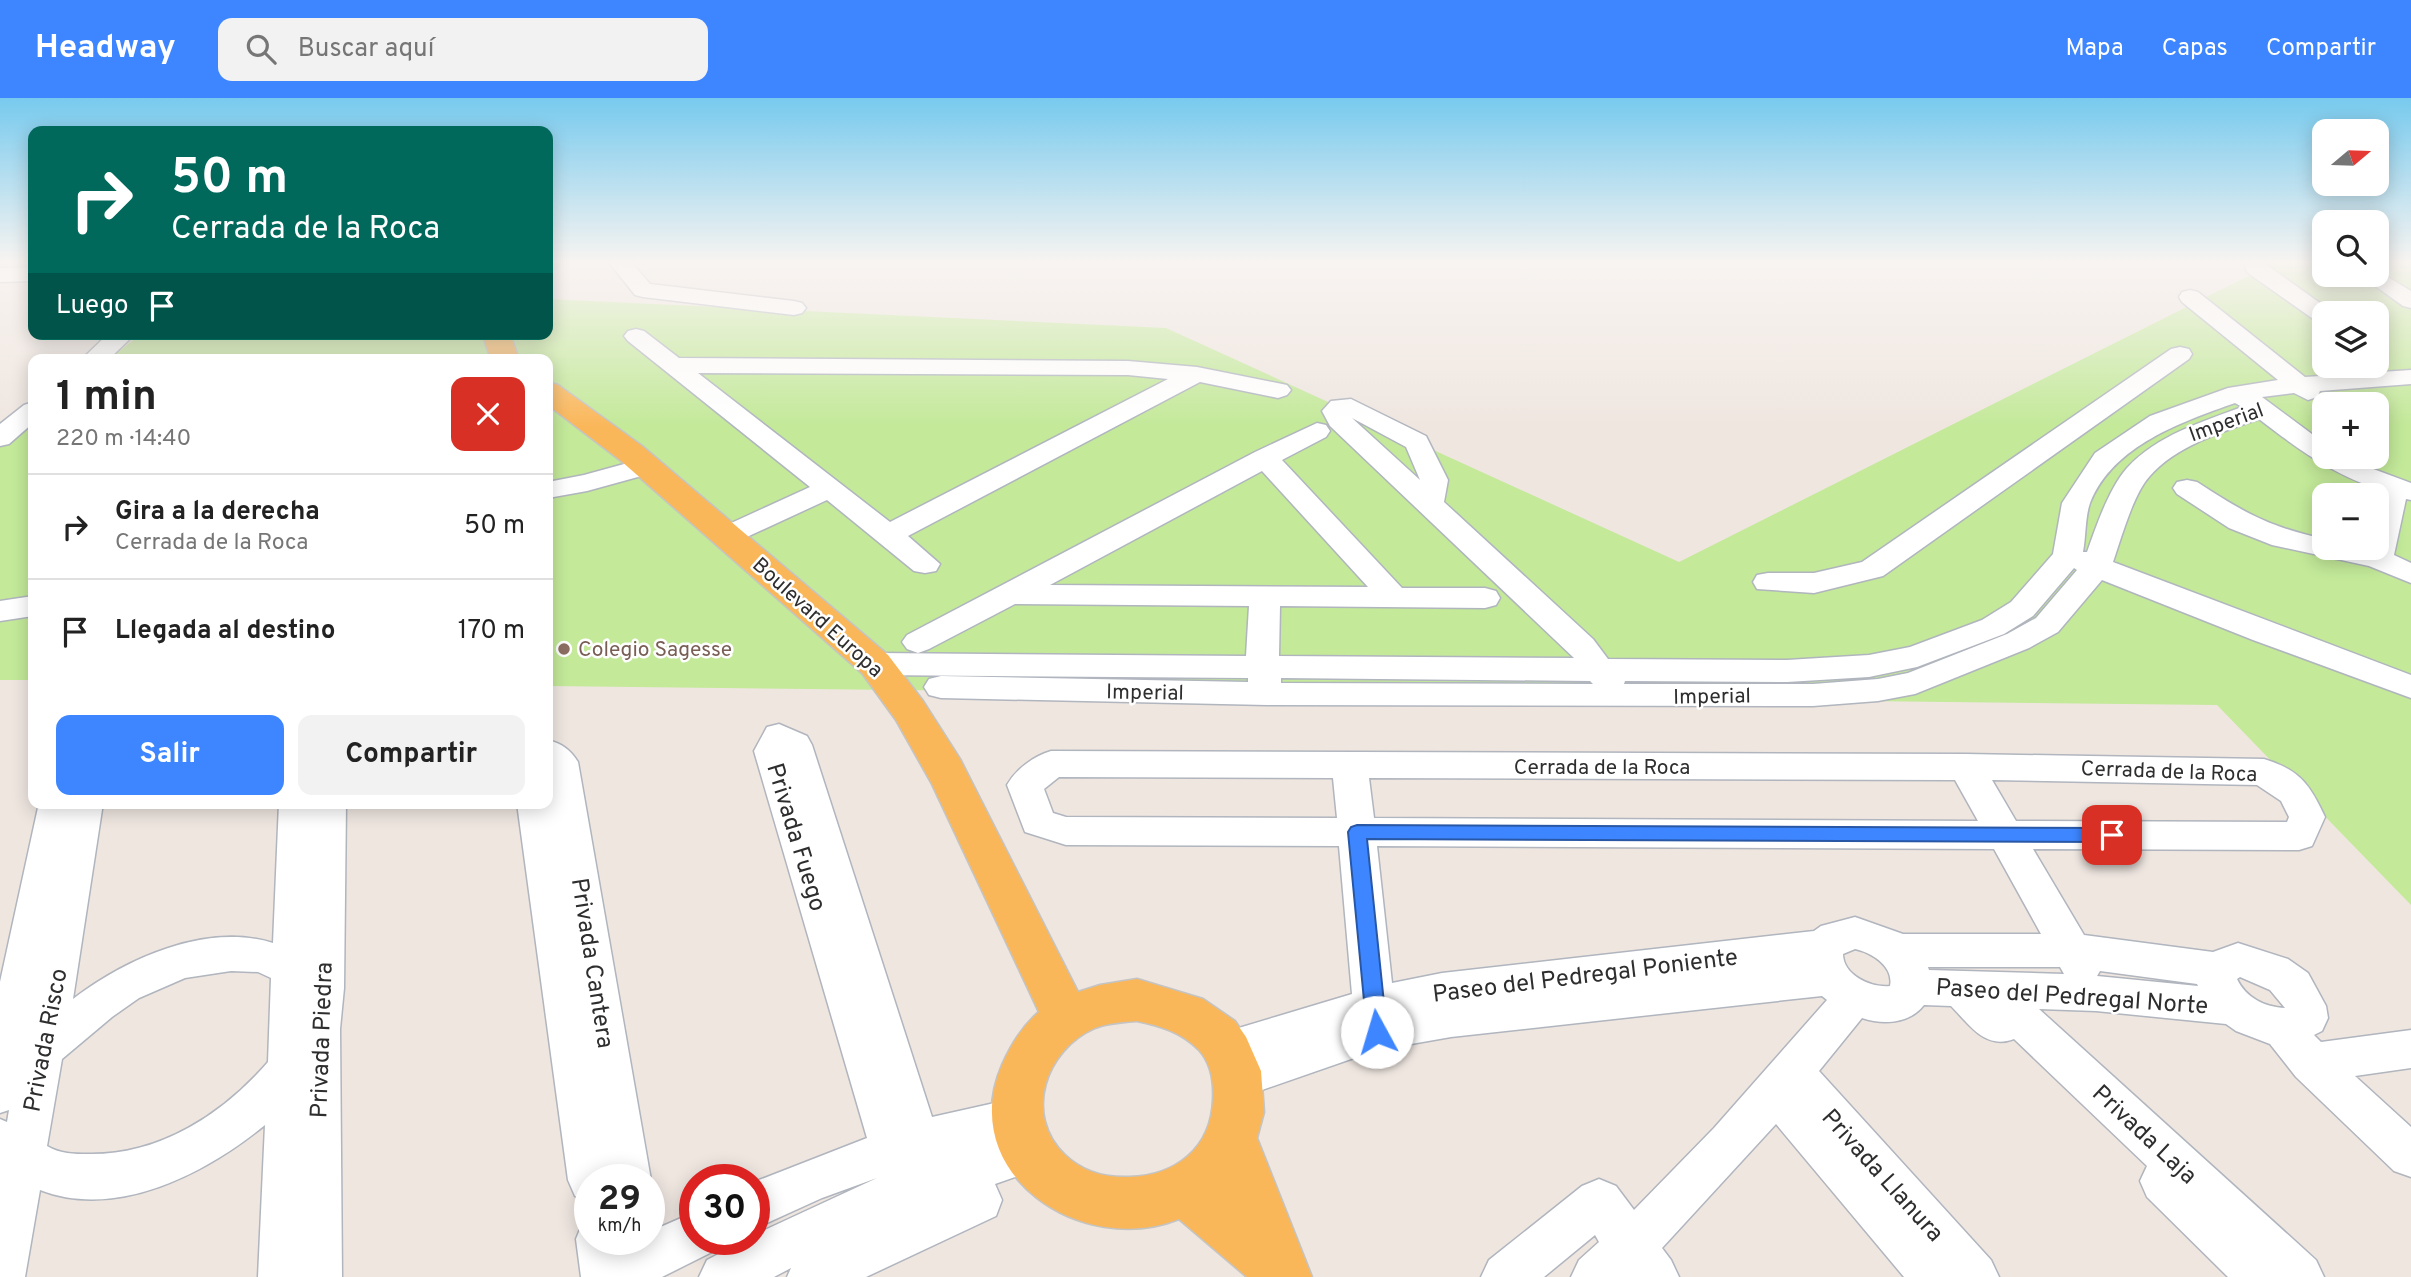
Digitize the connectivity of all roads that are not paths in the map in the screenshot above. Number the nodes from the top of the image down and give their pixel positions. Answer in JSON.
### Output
{"nodes":[{"id":1,"x":2213,"y":316,"type":"edge"},
{"id":2,"x":636,"y":336,"type":"dead end"},
{"id":3,"x":116,"y":340,"type":"edge"},
{"id":4,"x":100,"y":354,"type":"edge"},
{"id":5,"x":2180,"y":354,"type":"dead end"},
{"id":6,"x":2389,"y":363,"type":"edge"},
{"id":7,"x":673,"y":365,"type":"junction"},
{"id":8,"x":768,"y":365,"type":"junction"},
{"id":9,"x":1197,"y":374,"type":"junction"},
{"id":10,"x":2411,"y":380,"type":"edge"},
{"id":11,"x":1278,"y":390,"type":"dead end"},
{"id":12,"x":2306,"y":391,"type":"junction"},
{"id":13,"x":2236,"y":393,"type":"junction"},
{"id":14,"x":710,"y":394,"type":"junction"},
{"id":15,"x":553,"y":395,"type":"edge"},
{"id":16,"x":2264,"y":407,"type":"junction"},
{"id":17,"x":28,"y":414,"type":"edge"},
{"id":18,"x":1317,"y":431,"type":"dead end"},
{"id":19,"x":0,"y":438,"type":"edge"},
{"id":20,"x":2059,"y":438,"type":"junction"},
{"id":21,"x":2312,"y":448,"type":"edge"},
{"id":22,"x":1265,"y":458,"type":"junction"},
{"id":23,"x":2105,"y":459,"type":"junction"},
{"id":24,"x":638,"y":460,"type":"junction"},
{"id":25,"x":2358,"y":469,"type":"edge"},
{"id":26,"x":2137,"y":473,"type":"junction"},
{"id":27,"x":820,"y":481,"type":"junction"},
{"id":28,"x":553,"y":488,"type":"edge"},
{"id":29,"x":2188,"y":488,"type":"dead end"},
{"id":30,"x":2406,"y":488,"type":"edge"},
{"id":31,"x":1429,"y":505,"type":"dead end"},
{"id":32,"x":717,"y":528,"type":"junction"},
{"id":33,"x":2389,"y":531,"type":"edge"},
{"id":34,"x":888,"y":535,"type":"junction"},
{"id":35,"x":2312,"y":546,"type":"edge"},
{"id":36,"x":2380,"y":560,"type":"edge"},
{"id":37,"x":2082,"y":561,"type":"junction"},
{"id":38,"x":925,"y":564,"type":"dead end"},
{"id":39,"x":2411,"y":574,"type":"edge"},
{"id":40,"x":1768,"y":582,"type":"dead end"},
{"id":41,"x":1010,"y":594,"type":"junction"},
{"id":42,"x":1265,"y":597,"type":"junction"},
{"id":43,"x":1394,"y":597,"type":"junction"},
{"id":44,"x":1485,"y":598,"type":"dead end"},
{"id":45,"x":28,"y":607,"type":"edge"},
{"id":46,"x":0,"y":611,"type":"edge"},
{"id":47,"x":918,"y":642,"type":"dead end"},
{"id":48,"x":1959,"y":653,"type":"junction"},
{"id":49,"x":1598,"y":670,"type":"junction"},
{"id":50,"x":884,"y":675,"type":"junction"},
{"id":51,"x":1264,"y":680,"type":"junction"},
{"id":52,"x":2411,"y":687,"type":"edge"},
{"id":53,"x":1622,"y":696,"type":"junction"},
{"id":54,"x":553,"y":757,"type":"edge"},
{"id":55,"x":1350,"y":766,"type":"junction"},
{"id":56,"x":1966,"y":767,"type":"junction"},
{"id":57,"x":57,"y":809,"type":"edge"},
{"id":58,"x":83,"y":809,"type":"edge"},
{"id":59,"x":301,"y":809,"type":"edge"},
{"id":60,"x":537,"y":809,"type":"edge"},
{"id":61,"x":317,"y":832,"type":"edge"},
{"id":62,"x":1357,"y":832,"type":"junction"},
{"id":63,"x":2005,"y":835,"type":"junction"},
{"id":64,"x":565,"y":890,"type":"junction"},
{"id":65,"x":53,"y":905,"type":"junction"},
{"id":66,"x":2071,"y":950,"type":"junction"},
{"id":67,"x":1904,"y":969,"type":"junction"},
{"id":68,"x":851,"y":971,"type":"dead end"},
{"id":69,"x":1835,"y":974,"type":"junction"},
{"id":70,"x":2225,"y":988,"type":"junction"},
{"id":71,"x":1976,"y":990,"type":"junction"},
{"id":72,"x":2096,"y":993,"type":"junction"},
{"id":73,"x":311,"y":996,"type":"junction"},
{"id":74,"x":1376,"y":1018,"type":"junction"},
{"id":75,"x":1067,"y":1020,"type":"junction"},
{"id":76,"x":44,"y":1048,"type":"junction"},
{"id":77,"x":2411,"y":1049,"type":"edge"},
{"id":78,"x":590,"y":1051,"type":"junction"},
{"id":79,"x":2311,"y":1063,"type":"junction"},
{"id":80,"x":1233,"y":1064,"type":"junction"},
{"id":81,"x":289,"y":1069,"type":"junction"},
{"id":82,"x":1784,"y":1082,"type":"junction"},
{"id":83,"x":0,"y":1083,"type":"edge"},
{"id":84,"x":0,"y":1093,"type":"edge"},
{"id":85,"x":1023,"y":1136,"type":"junction"},
{"id":86,"x":1232,"y":1140,"type":"junction"},
{"id":87,"x":12,"y":1147,"type":"edge"},
{"id":88,"x":2410,"y":1156,"type":"edge"},
{"id":89,"x":591,"y":1164,"type":"edge"},
{"id":90,"x":623,"y":1164,"type":"edge"},
{"id":91,"x":2173,"y":1175,"type":"junction"},
{"id":92,"x":925,"y":1187,"type":"junction"},
{"id":93,"x":1185,"y":1189,"type":"junction"},
{"id":94,"x":770,"y":1199,"type":"edge"},
{"id":95,"x":679,"y":1241,"type":"edge"},
{"id":96,"x":294,"y":1250,"type":"edge"},
{"id":97,"x":623,"y":1262,"type":"edge"},
{"id":98,"x":1621,"y":1269,"type":"edge"},
{"id":99,"x":1283,"y":1273,"type":"edge"},
{"id":100,"x":0,"y":1277,"type":"edge"},
{"id":101,"x":317,"y":1277,"type":"edge"},
{"id":102,"x":724,"y":1277,"type":"edge"},
{"id":103,"x":812,"y":1277,"type":"edge"},
{"id":104,"x":1506,"y":1277,"type":"edge"},
{"id":105,"x":1936,"y":1277,"type":"edge"},
{"id":106,"x":1974,"y":1277,"type":"edge"},
{"id":107,"x":2263,"y":1277,"type":"edge"},
{"id":108,"x":2299,"y":1277,"type":"edge"}],
"edges":[{"from":1,"to":12,"type":"street"},
{"from":2,"to":7,"type":"street"},
{"from":3,"to":4,"type":"street"},
{"from":5,"to":20,"type":"street"},
{"from":6,"to":10,"type":"street"},
{"from":7,"to":8,"type":"street"},
{"from":7,"to":14,"type":"street"},
{"from":8,"to":9,"type":"street"},
{"from":8,"to":14,"type":"street"},
{"from":9,"to":11,"type":"street"},
{"from":9,"to":34,"type":"street"},
{"from":10,"to":12,"type":"street","name":"Imperial"},
{"from":12,"to":13,"type":"street"},
{"from":12,"to":16,"type":"street","name":"Imperial"},
{"from":13,"to":16,"type":"street"},
{"from":13,"to":23,"type":"street"},
{"from":14,"to":27,"type":"street"},
{"from":15,"to":24,"type":"main road","name":"Boulevard Europa"},
{"from":16,"to":21,"type":"street"},
{"from":16,"to":26,"type":"street","name":"Imperial"},
{"from":17,"to":19,"type":"street"},
{"from":18,"to":22,"type":"street"},
{"from":20,"to":23,"type":"street"},
{"from":20,"to":40,"type":"street"},
{"from":22,"to":41,"type":"street"},
{"from":22,"to":43,"type":"street"},
{"from":23,"to":26,"type":"street"},
{"from":23,"to":37,"type":"street"},
{"from":24,"to":28,"type":"street"},
{"from":24,"to":32,"type":"main road","name":"Boulevard Europa"},
{"from":25,"to":30,"type":"street"},
{"from":26,"to":37,"type":"street","name":"Imperial"},
{"from":27,"to":32,"type":"street"},
{"from":27,"to":34,"type":"street"},
{"from":29,"to":35,"type":"street"},
{"from":30,"to":33,"type":"street"},
{"from":31,"to":49,"type":"street"},
{"from":32,"to":50,"type":"main road","name":"Boulevard Europa"},
{"from":34,"to":38,"type":"street"},
{"from":36,"to":39,"type":"street"},
{"from":37,"to":48,"type":"street","name":"Imperial"},
{"from":37,"to":52,"type":"street"},
{"from":41,"to":42,"type":"street"},
{"from":41,"to":47,"type":"street"},
{"from":42,"to":43,"type":"street"},
{"from":42,"to":51,"type":"street"},
{"from":43,"to":44,"type":"street"},
{"from":45,"to":46,"type":"street"},
{"from":48,"to":49,"type":"street"},
{"from":48,"to":53,"type":"street","name":"Imperial"},
{"from":49,"to":51,"type":"street"},
{"from":49,"to":53,"type":"street"},
{"from":50,"to":51,"type":"street","name":"Imperial"},
{"from":50,"to":75,"type":"main road","name":"Boulevard Europa"},
{"from":51,"to":53,"type":"street","name":"Imperial"},
{"from":54,"to":64,"type":"street","name":"Privada Cantera"},
{"from":55,"to":56,"type":"street","name":"Cerrada de la Roca"},
{"from":55,"to":62,"type":"street"},
{"from":55,"to":62,"type":"street","name":"Cerrada de la Roca"},
{"from":56,"to":63,"type":"street"},
{"from":56,"to":63,"type":"street","name":"Cerrada de la Roca"},
{"from":57,"to":65,"type":"street","name":"Privada Risco"},
{"from":58,"to":65,"type":"street","name":"Privada Risco"},
{"from":59,"to":61,"type":"street","name":"Privada Piedra"},
{"from":60,"to":64,"type":"street","name":"Privada Cantera"},
{"from":61,"to":73,"type":"street","name":"Privada Piedra"},
{"from":62,"to":63,"type":"street","name":"Cerrada de la Roca"},
{"from":62,"to":74,"type":"street"},
{"from":63,"to":66,"type":"street"},
{"from":64,"to":78,"type":"street","name":"Privada Cantera"},
{"from":65,"to":76,"type":"street","name":"Privada Risco"},
{"from":65,"to":83,"type":"street","name":"Privada Risco"},
{"from":66,"to":67,"type":"street","name":"Paseo del Pedregal Norte"},
{"from":66,"to":70,"type":"street","name":"Paseo del Pedregal Norte"},
{"from":66,"to":72,"type":"street"},
{"from":67,"to":69,"type":"street"},
{"from":67,"to":69,"type":"street"},
{"from":67,"to":71,"type":"street","name":"Paseo del Pedregal Norte"},
{"from":68,"to":92,"type":"street"},
{"from":69,"to":74,"type":"street","name":"Paseo del Pedregal Poniente"},
{"from":69,"to":82,"type":"street"},
{"from":70,"to":72,"type":"street","name":"Paseo del Pedregal Norte"},
{"from":70,"to":79,"type":"street"},
{"from":71,"to":72,"type":"street","name":"Paseo del Pedregal Norte"},
{"from":71,"to":91,"type":"street","name":"Privada Laja"},
{"from":73,"to":76,"type":"street"},
{"from":73,"to":81,"type":"street"},
{"from":73,"to":81,"type":"street","name":"Privada Piedra"},
{"from":73,"to":96,"type":"street","name":"Privada Piedra"},
{"from":74,"to":80,"type":"street","name":"Paseo del Pedregal Poniente"},
{"from":75,"to":80,"type":"main road"},
{"from":75,"to":85,"type":"main road"},
{"from":76,"to":84,"type":"street"},
{"from":76,"to":87,"type":"street","name":"Privada Risco"},
{"from":77,"to":79,"type":"street"},
{"from":78,"to":89,"type":"street","name":"Privada Cantera"},
{"from":78,"to":90,"type":"street","name":"Privada Cantera"},
{"from":79,"to":88,"type":"street"},
{"from":80,"to":86,"type":"main road"},
{"from":81,"to":87,"type":"street"},
{"from":81,"to":96,"type":"street","name":"Privada Piedra"},
{"from":82,"to":98,"type":"street"},
{"from":82,"to":105,"type":"street","name":"Privada Llanura"},
{"from":82,"to":106,"type":"street","name":"Privada Llanura"},
{"from":85,"to":92,"type":"street"},
{"from":85,"to":93,"type":"main road"},
{"from":86,"to":93,"type":"main road"},
{"from":86,"to":99,"type":"main road"},
{"from":87,"to":100,"type":"street","name":"Privada Risco"},
{"from":91,"to":107,"type":"street","name":"Privada Laja"},
{"from":91,"to":108,"type":"street","name":"Privada Laja"},
{"from":92,"to":94,"type":"street"},
{"from":92,"to":102,"type":"street"},
{"from":92,"to":103,"type":"street"},
{"from":93,"to":99,"type":"main road"},
{"from":95,"to":97,"type":"street"},
{"from":96,"to":101,"type":"street","name":"Privada Piedra"},
{"from":98,"to":104,"type":"street"}]}
